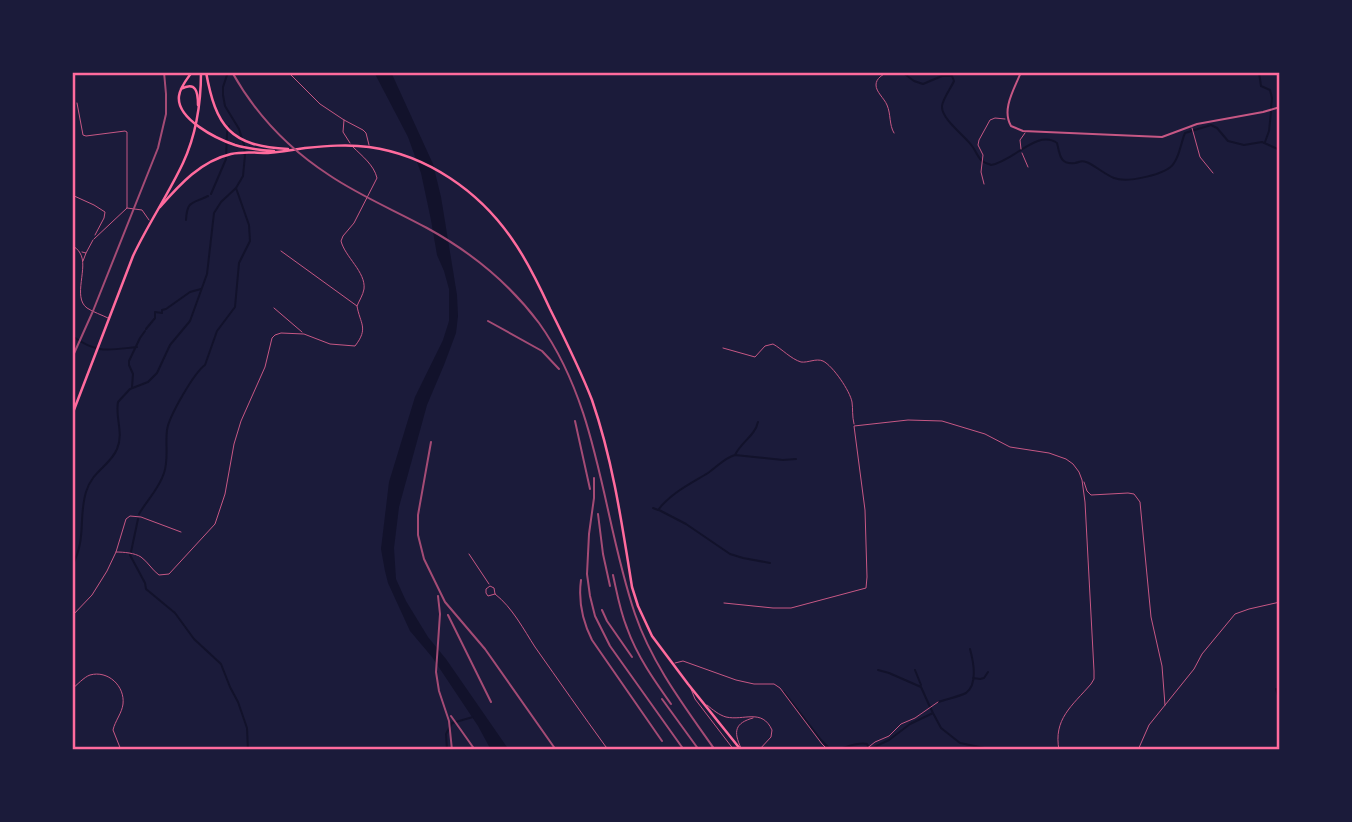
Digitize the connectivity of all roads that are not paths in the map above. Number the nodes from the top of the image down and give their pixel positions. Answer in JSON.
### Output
{"nodes":[{"id":1,"x":192,"y":72,"type":"edge"},
{"id":2,"x":203,"y":72,"type":"edge"},
{"id":3,"x":288,"y":72,"type":"edge"},
{"id":4,"x":887,"y":72,"type":"edge"},
{"id":5,"x":1021,"y":72,"type":"edge"},
{"id":6,"x":181,"y":89,"type":"junction"},
{"id":7,"x":77,"y":103,"type":"dead end"},
{"id":8,"x":1279,"y":107,"type":"edge"},
{"id":9,"x":198,"y":109,"type":"junction"},
{"id":10,"x":344,"y":120,"type":"junction"},
{"id":11,"x":1007,"y":120,"type":"junction"},
{"id":12,"x":1192,"y":127,"type":"junction"},
{"id":13,"x":1027,"y":132,"type":"junction"},
{"id":14,"x":894,"y":134,"type":"dead end"},
{"id":15,"x":370,"y":147,"type":"junction"},
{"id":16,"x":1280,"y":148,"type":"edge"},
{"id":17,"x":295,"y":149,"type":"junction"},
{"id":18,"x":1021,"y":149,"type":"dead end"},
{"id":19,"x":1278,"y":152,"type":"dead end"},
{"id":20,"x":1022,"y":153,"type":"dead end"},
{"id":21,"x":1028,"y":167,"type":"dead end"},
{"id":22,"x":1213,"y":173,"type":"dead end"},
{"id":23,"x":984,"y":184,"type":"dead end"},
{"id":24,"x":72,"y":195,"type":"edge"},
{"id":25,"x":127,"y":208,"type":"junction"},
{"id":26,"x":158,"y":209,"type":"junction"},
{"id":27,"x":151,"y":221,"type":"junction"},
{"id":28,"x":94,"y":239,"type":"junction"},
{"id":29,"x":72,"y":245,"type":"edge"},
{"id":30,"x":281,"y":251,"type":"dead end"},
{"id":31,"x":80,"y":252,"type":"junction"},
{"id":32,"x":86,"y":253,"type":"junction"},
{"id":33,"x":83,"y":263,"type":"junction"},
{"id":34,"x":358,"y":306,"type":"junction"},
{"id":35,"x":274,"y":308,"type":"dead end"},
{"id":36,"x":109,"y":318,"type":"junction"},
{"id":37,"x":304,"y":334,"type":"junction"},
{"id":38,"x":723,"y":348,"type":"dead end"},
{"id":39,"x":72,"y":415,"type":"edge"},
{"id":40,"x":854,"y":426,"type":"junction"},
{"id":41,"x":1082,"y":480,"type":"junction"},
{"id":42,"x":181,"y":532,"type":"dead end"},
{"id":43,"x":116,"y":552,"type":"junction"},
{"id":44,"x":469,"y":554,"type":"dead end"},
{"id":45,"x":490,"y":586,"type":"junction"},
{"id":46,"x":495,"y":594,"type":"junction"},
{"id":47,"x":1280,"y":602,"type":"edge"},
{"id":48,"x":724,"y":603,"type":"dead end"},
{"id":49,"x":72,"y":616,"type":"edge"},
{"id":50,"x":673,"y":664,"type":"junction"},
{"id":51,"x":688,"y":684,"type":"junction"},
{"id":52,"x":72,"y":689,"type":"edge"},
{"id":53,"x":701,"y":700,"type":"junction"},
{"id":54,"x":938,"y":702,"type":"dead end"},
{"id":55,"x":1166,"y":705,"type":"junction"},
{"id":56,"x":756,"y":718,"type":"junction"},
{"id":57,"x":869,"y":748,"type":"edge"},
{"id":58,"x":121,"y":750,"type":"edge"},
{"id":59,"x":610,"y":750,"type":"edge"},
{"id":60,"x":734,"y":750,"type":"edge"},
{"id":61,"x":741,"y":750,"type":"edge"},
{"id":62,"x":760,"y":750,"type":"edge"},
{"id":63,"x":828,"y":750,"type":"edge"},
{"id":64,"x":865,"y":750,"type":"edge"},
{"id":65,"x":1059,"y":750,"type":"edge"},
{"id":66,"x":1099,"y":750,"type":"edge"},
{"id":67,"x":1114,"y":750,"type":"edge"},
{"id":68,"x":1138,"y":750,"type":"edge"}],
"edges":[{"from":1,"to":6,"type":"main road"},
{"from":2,"to":9,"type":"main road"},
{"from":2,"to":17,"type":"main road"},
{"from":3,"to":10,"type":"street"},
{"from":4,"to":14,"type":"street"},
{"from":5,"to":11,"type":"street"},
{"from":6,"to":9,"type":"main road"},
{"from":6,"to":17,"type":"main road"},
{"from":7,"to":25,"type":"street"},
{"from":8,"to":12,"type":"street"},
{"from":8,"to":16,"type":"street"},
{"from":9,"to":26,"type":"main road"},
{"from":10,"to":15,"type":"street"},
{"from":10,"to":34,"type":"street"},
{"from":11,"to":13,"type":"street"},
{"from":11,"to":23,"type":"street"},
{"from":12,"to":13,"type":"street"},
{"from":12,"to":22,"type":"street"},
{"from":13,"to":18,"type":"street"},
{"from":15,"to":17,"type":"main road"},
{"from":15,"to":50,"type":"main road"},
{"from":16,"to":19,"type":"street"},
{"from":17,"to":26,"type":"main road"},
{"from":20,"to":21,"type":"street"},
{"from":24,"to":28,"type":"street"},
{"from":25,"to":27,"type":"street"},
{"from":25,"to":28,"type":"street"},
{"from":26,"to":27,"type":"main road"},
{"from":27,"to":36,"type":"main road"},
{"from":28,"to":32,"type":"street"},
{"from":29,"to":31,"type":"street"},
{"from":30,"to":34,"type":"street"},
{"from":31,"to":32,"type":"street"},
{"from":31,"to":33,"type":"street"},
{"from":32,"to":33,"type":"street"},
{"from":33,"to":36,"type":"street"},
{"from":34,"to":37,"type":"street"},
{"from":35,"to":37,"type":"street"},
{"from":36,"to":39,"type":"main road"},
{"from":37,"to":43,"type":"street"},
{"from":38,"to":40,"type":"street"},
{"from":40,"to":41,"type":"street"},
{"from":40,"to":48,"type":"street"},
{"from":41,"to":55,"type":"street"},
{"from":41,"to":65,"type":"street"},
{"from":42,"to":43,"type":"street"},
{"from":43,"to":49,"type":"street"},
{"from":44,"to":45,"type":"street"},
{"from":45,"to":46,"type":"street"},
{"from":45,"to":46,"type":"street"},
{"from":46,"to":59,"type":"street"},
{"from":47,"to":55,"type":"street"},
{"from":50,"to":51,"type":"main road"},
{"from":50,"to":63,"type":"street"},
{"from":51,"to":53,"type":"main road"},
{"from":51,"to":60,"type":"street"},
{"from":52,"to":58,"type":"street"},
{"from":53,"to":56,"type":"street"},
{"from":53,"to":61,"type":"main road"},
{"from":54,"to":57,"type":"street"},
{"from":55,"to":68,"type":"street"},
{"from":56,"to":61,"type":"street"},
{"from":56,"to":62,"type":"street"},
{"from":57,"to":64,"type":"street"},
{"from":66,"to":67,"type":"street"}]}
